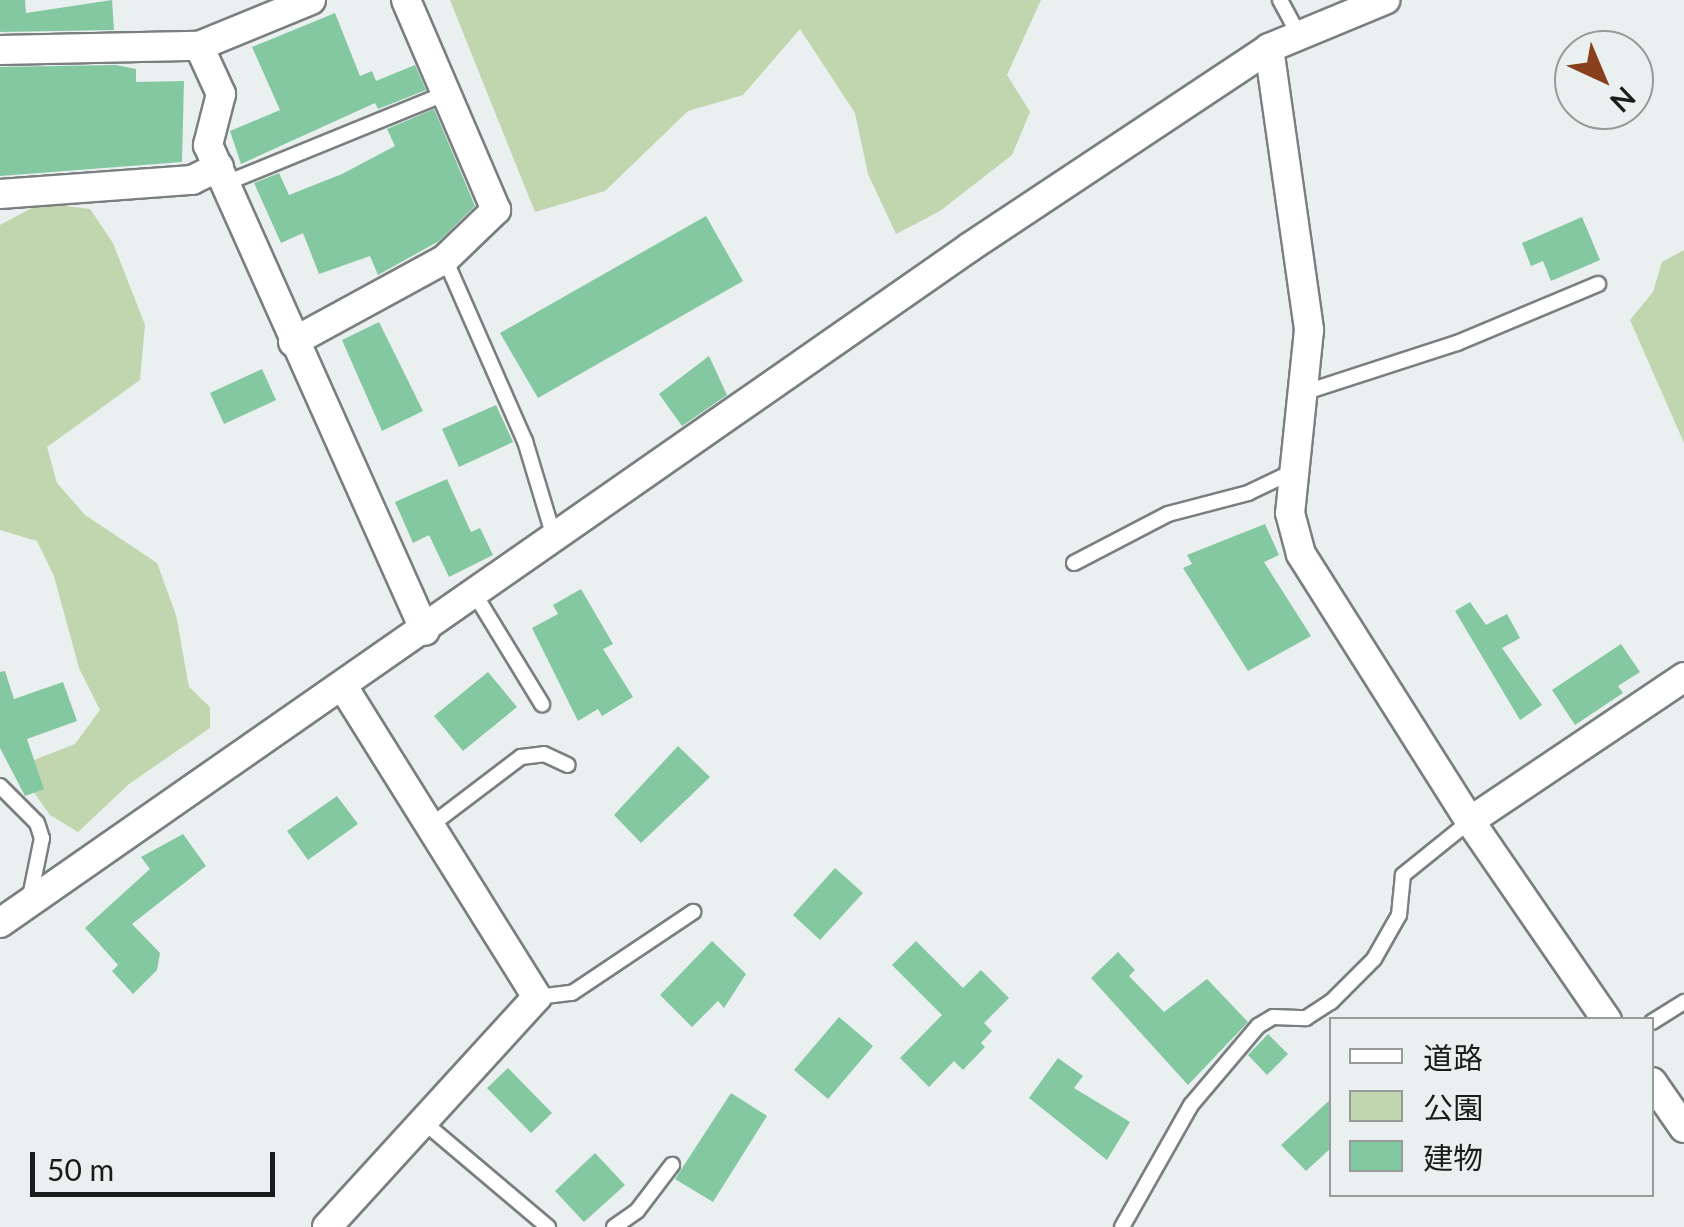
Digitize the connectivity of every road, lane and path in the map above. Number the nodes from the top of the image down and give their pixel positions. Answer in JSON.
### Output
{"nodes":[{"id":1,"x":311,"y":0,"type":"edge"},
{"id":2,"x":406,"y":0,"type":"edge"},
{"id":3,"x":1280,"y":0,"type":"edge"},
{"id":4,"x":1385,"y":0,"type":"edge"},
{"id":5,"x":1300,"y":36,"type":"junction"},
{"id":6,"x":199,"y":46,"type":"junction"},
{"id":7,"x":1269,"y":48,"type":"junction"},
{"id":8,"x":0,"y":50,"type":"edge"},
{"id":9,"x":446,"y":93,"type":"junction"},
{"id":10,"x":222,"y":175,"type":"junction"},
{"id":11,"x":0,"y":194,"type":"edge"},
{"id":12,"x":445,"y":259,"type":"junction"},
{"id":13,"x":1598,"y":284,"type":"dead end"},
{"id":14,"x":293,"y":342,"type":"junction"},
{"id":15,"x":1302,"y":393,"type":"junction"},
{"id":16,"x":1298,"y":470,"type":"junction"},
{"id":17,"x":556,"y":541,"type":"junction"},
{"id":18,"x":1074,"y":563,"type":"dead end"},
{"id":19,"x":476,"y":596,"type":"junction"},
{"id":20,"x":425,"y":631,"type":"junction"},
{"id":21,"x":1684,"y":677,"type":"edge"},
{"id":22,"x":343,"y":686,"type":"junction"},
{"id":23,"x":542,"y":704,"type":"dead end"},
{"id":24,"x":568,"y":765,"type":"dead end"},
{"id":25,"x":0,"y":786,"type":"edge"},
{"id":26,"x":1470,"y":821,"type":"junction"},
{"id":27,"x":430,"y":826,"type":"junction"},
{"id":28,"x":29,"y":904,"type":"junction"},
{"id":29,"x":693,"y":912,"type":"dead end"},
{"id":30,"x":0,"y":924,"type":"edge"},
{"id":31,"x":537,"y":998,"type":"junction"},
{"id":32,"x":1684,"y":1002,"type":"edge"},
{"id":33,"x":1605,"y":1017,"type":"edge"},
{"id":34,"x":1654,"y":1021,"type":"edge"},
{"id":35,"x":1654,"y":1085,"type":"edge"},
{"id":36,"x":426,"y":1124,"type":"junction"},
{"id":37,"x":1684,"y":1128,"type":"edge"},
{"id":38,"x":672,"y":1165,"type":"dead end"},
{"id":39,"x":327,"y":1227,"type":"edge"},
{"id":40,"x":548,"y":1227,"type":"edge"},
{"id":41,"x":614,"y":1227,"type":"edge"},
{"id":42,"x":1122,"y":1227,"type":"edge"}],
"edges":[{"from":1,"to":6,"type":"street"},
{"from":2,"to":9,"type":"street"},
{"from":3,"to":5,"type":"lane"},
{"from":4,"to":5,"type":"street"},
{"from":5,"to":7,"type":"street"},
{"from":6,"to":8,"type":"street"},
{"from":6,"to":10,"type":"street"},
{"from":7,"to":15,"type":"street"},
{"from":7,"to":17,"type":"street"},
{"from":9,"to":10,"type":"lane"},
{"from":9,"to":12,"type":"street"},
{"from":10,"to":11,"type":"street"},
{"from":10,"to":14,"type":"street"},
{"from":12,"to":14,"type":"street"},
{"from":12,"to":17,"type":"lane"},
{"from":13,"to":15,"type":"lane"},
{"from":14,"to":20,"type":"street"},
{"from":15,"to":16,"type":"street"},
{"from":16,"to":18,"type":"lane"},
{"from":16,"to":26,"type":"street"},
{"from":17,"to":19,"type":"street"},
{"from":19,"to":20,"type":"street"},
{"from":19,"to":23,"type":"lane"},
{"from":20,"to":22,"type":"street"},
{"from":21,"to":26,"type":"street"},
{"from":22,"to":27,"type":"street"},
{"from":22,"to":28,"type":"street"},
{"from":24,"to":27,"type":"lane"},
{"from":25,"to":28,"type":"lane"},
{"from":26,"to":33,"type":"street"},
{"from":26,"to":42,"type":"lane"},
{"from":27,"to":31,"type":"street"},
{"from":28,"to":30,"type":"street"},
{"from":29,"to":31,"type":"lane"},
{"from":31,"to":36,"type":"street"},
{"from":32,"to":34,"type":"lane"},
{"from":35,"to":37,"type":"street"},
{"from":36,"to":39,"type":"street"},
{"from":36,"to":40,"type":"lane"},
{"from":38,"to":41,"type":"lane"}]}
